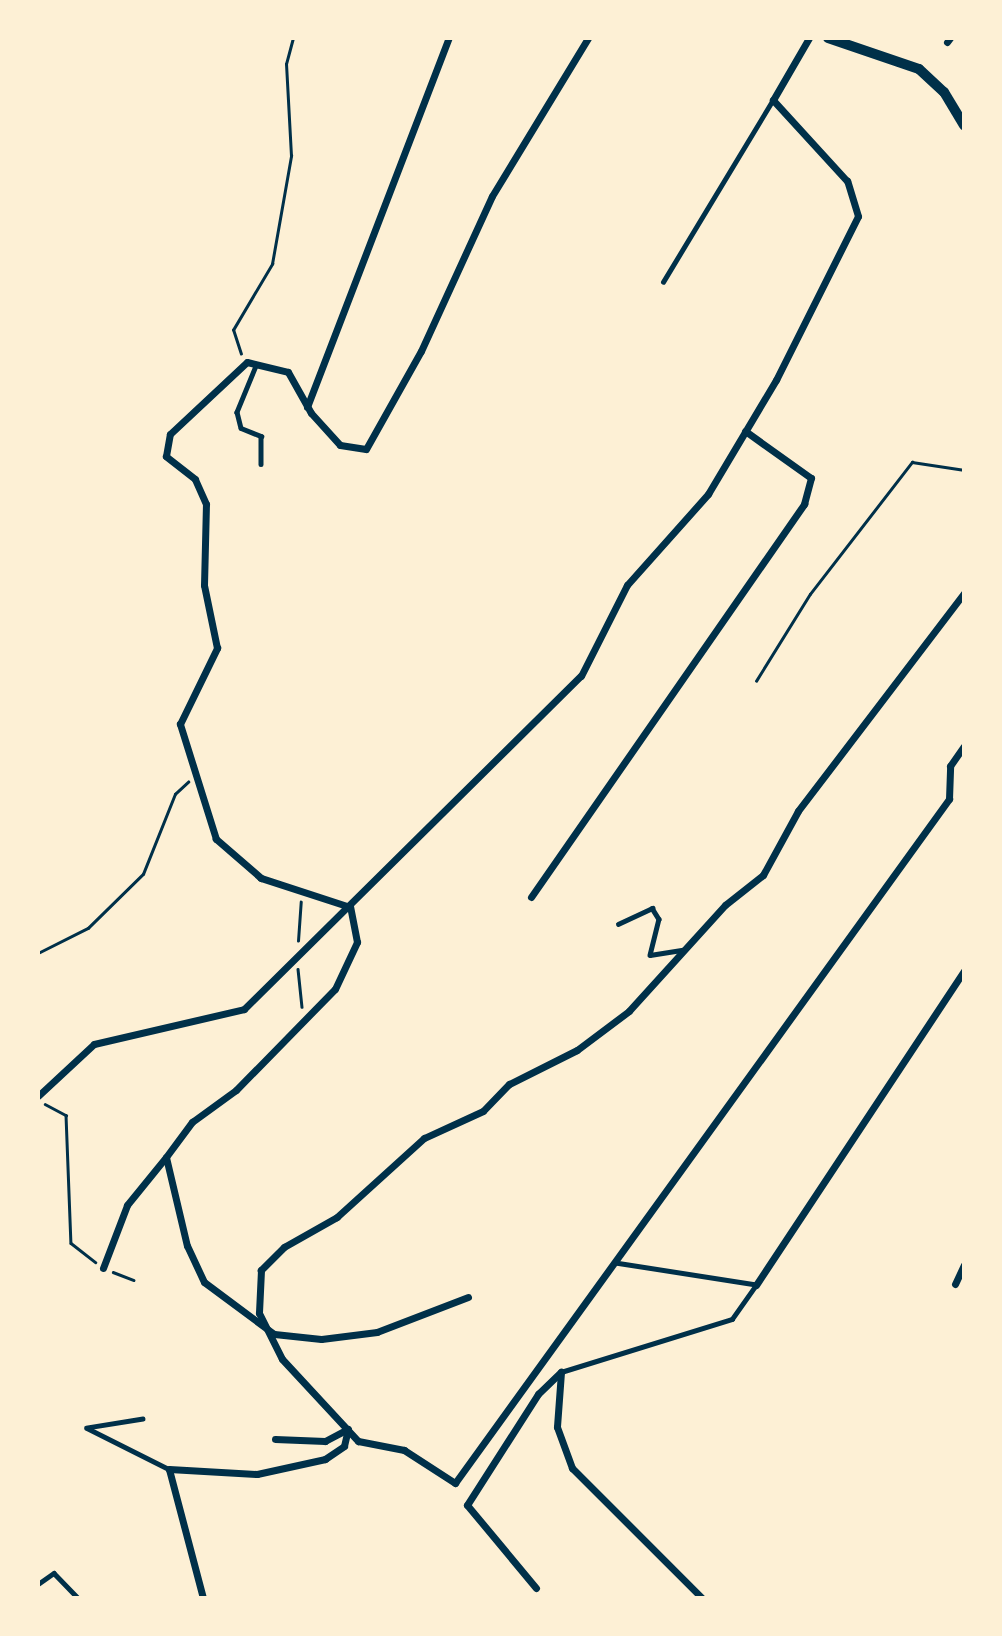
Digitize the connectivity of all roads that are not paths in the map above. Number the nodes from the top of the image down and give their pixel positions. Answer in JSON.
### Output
{"nodes":[{"id":1,"x":449,"y":38,"type":"edge"},
{"id":2,"x":588,"y":38,"type":"edge"},
{"id":3,"x":809,"y":38,"type":"edge"},
{"id":4,"x":828,"y":38,"type":"edge"},
{"id":5,"x":773,"y":100,"type":"junction"},
{"id":6,"x":964,"y":125,"type":"edge"},
{"id":7,"x":663,"y":282,"type":"dead end"},
{"id":8,"x":256,"y":366,"type":"junction"},
{"id":9,"x":307,"y":407,"type":"junction"},
{"id":10,"x":746,"y":430,"type":"junction"},
{"id":11,"x":261,"y":464,"type":"dead end"},
{"id":12,"x":964,"y":593,"type":"edge"},
{"id":13,"x":964,"y":746,"type":"edge"},
{"id":14,"x":531,"y":897,"type":"dead end"},
{"id":15,"x":350,"y":907,"type":"junction"},
{"id":16,"x":618,"y":924,"type":"dead end"},
{"id":17,"x":684,"y":950,"type":"junction"},
{"id":18,"x":964,"y":971,"type":"edge"},
{"id":19,"x":38,"y":1098,"type":"edge"},
{"id":20,"x":166,"y":1157,"type":"junction"},
{"id":21,"x":616,"y":1263,"type":"junction"},
{"id":22,"x":964,"y":1265,"type":"edge"},
{"id":23,"x":103,"y":1268,"type":"road end"},
{"id":24,"x":956,"y":1284,"type":"dead end"},
{"id":25,"x":755,"y":1285,"type":"junction"},
{"id":26,"x":468,"y":1297,"type":"dead end"},
{"id":27,"x":274,"y":1334,"type":"junction"},
{"id":28,"x":561,"y":1372,"type":"junction"},
{"id":29,"x":143,"y":1419,"type":"dead end"},
{"id":30,"x":348,"y":1429,"type":"junction"},
{"id":31,"x":275,"y":1440,"type":"dead end"},
{"id":32,"x":169,"y":1469,"type":"junction"},
{"id":33,"x":38,"y":1584,"type":"edge"},
{"id":34,"x":536,"y":1588,"type":"dead end"},
{"id":35,"x":78,"y":1598,"type":"edge"},
{"id":36,"x":203,"y":1598,"type":"edge"},
{"id":37,"x":702,"y":1598,"type":"edge"}],
"edges":[{"from":1,"to":9,"type":"street"},
{"from":2,"to":9,"type":"street"},
{"from":3,"to":5,"type":"street"},
{"from":4,"to":6,"type":"street"},
{"from":5,"to":7,"type":"lane"},
{"from":5,"to":10,"type":"street"},
{"from":8,"to":9,"type":"street"},
{"from":8,"to":11,"type":"lane"},
{"from":8,"to":15,"type":"street"},
{"from":10,"to":14,"type":"street"},
{"from":10,"to":15,"type":"street"},
{"from":12,"to":17,"type":"street"},
{"from":13,"to":21,"type":"street"},
{"from":15,"to":19,"type":"street"},
{"from":15,"to":20,"type":"street"},
{"from":16,"to":17,"type":"lane"},
{"from":17,"to":27,"type":"street"},
{"from":18,"to":25,"type":"street"},
{"from":20,"to":23,"type":"street"},
{"from":20,"to":27,"type":"street"},
{"from":21,"to":25,"type":"lane"},
{"from":21,"to":30,"type":"street"},
{"from":22,"to":24,"type":"street"},
{"from":25,"to":28,"type":"lane"},
{"from":26,"to":27,"type":"street"},
{"from":27,"to":30,"type":"street"},
{"from":28,"to":34,"type":"street"},
{"from":28,"to":37,"type":"street"},
{"from":29,"to":32,"type":"lane"},
{"from":30,"to":31,"type":"street"},
{"from":30,"to":32,"type":"street"},
{"from":32,"to":36,"type":"street"},
{"from":33,"to":35,"type":"lane"}]}
